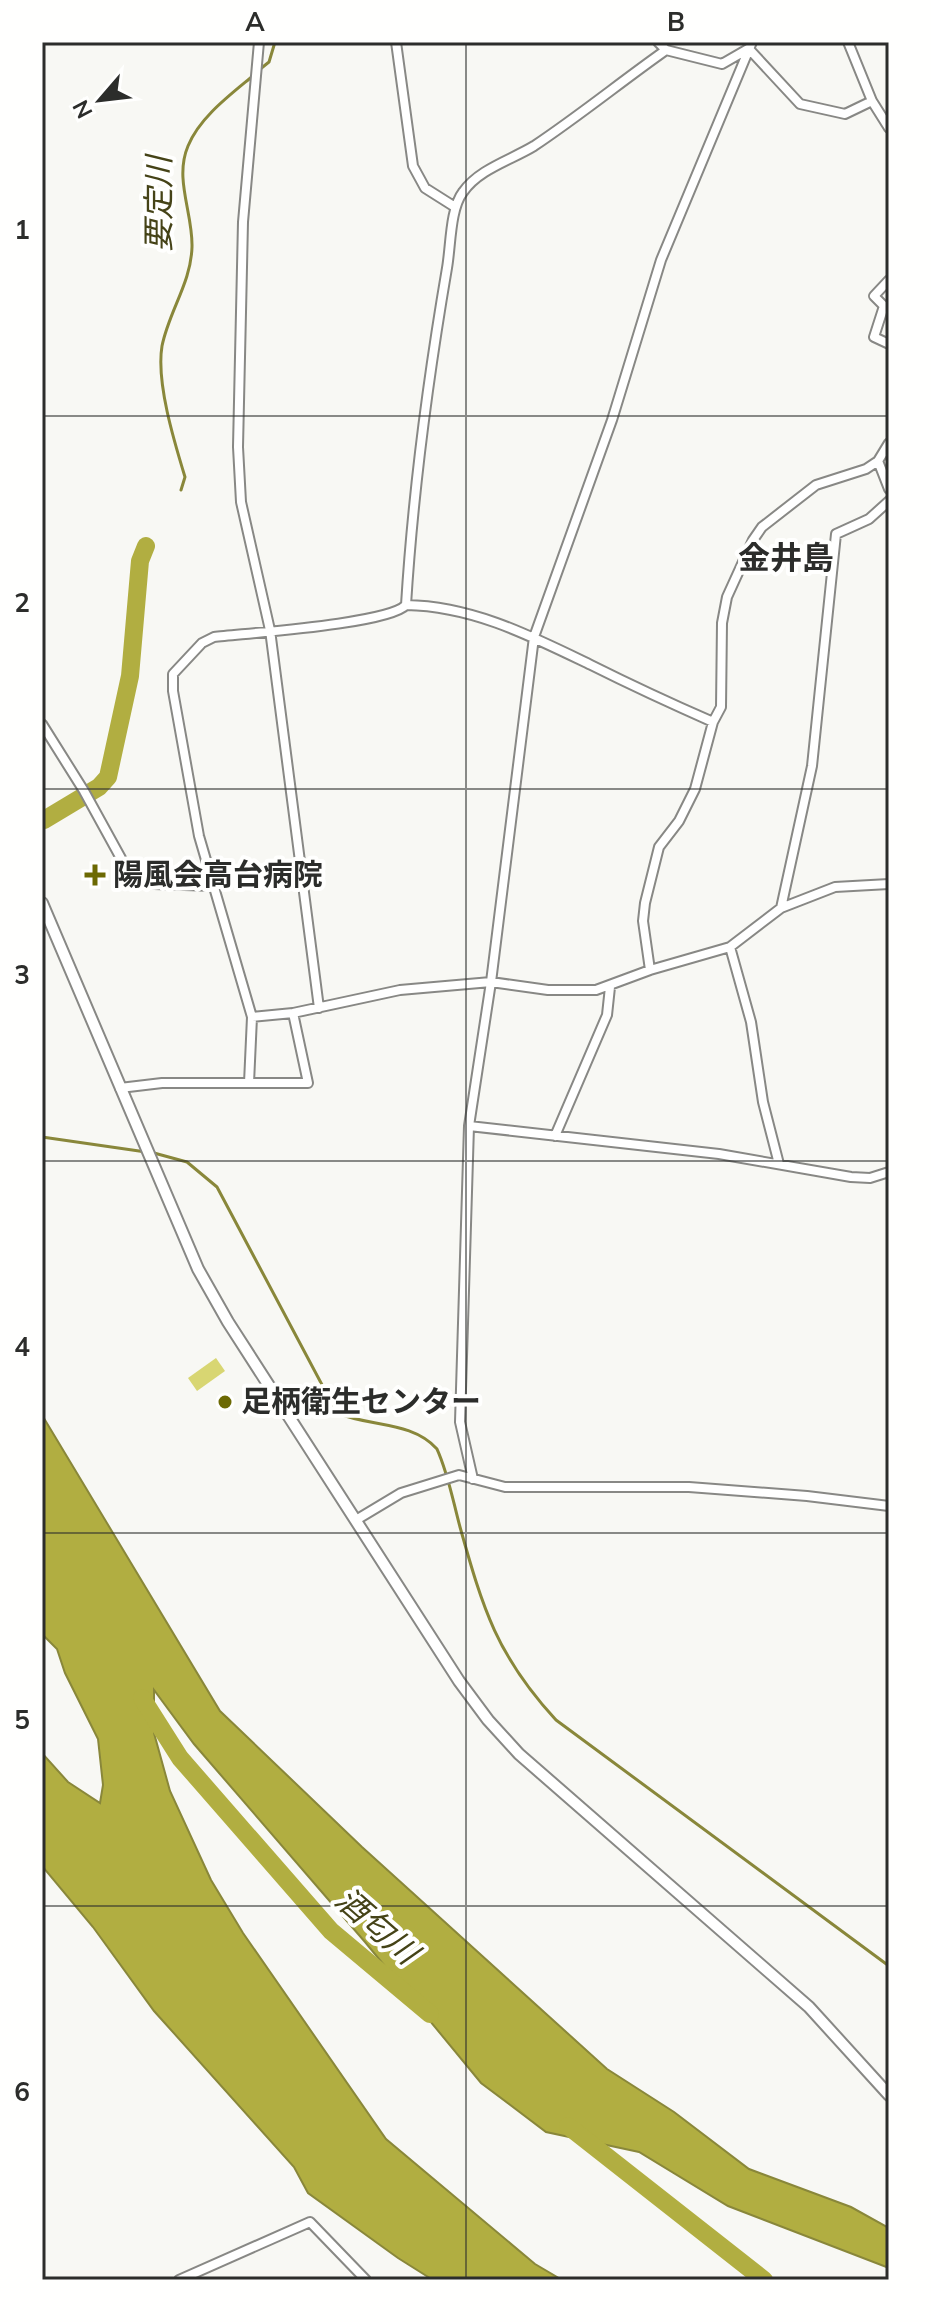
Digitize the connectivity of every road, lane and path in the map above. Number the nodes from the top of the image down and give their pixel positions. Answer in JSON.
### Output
{"nodes":[{"id":1,"x":259,"y":42,"type":"edge"},
{"id":2,"x":396,"y":42,"type":"edge"},
{"id":3,"x":658,"y":42,"type":"edge"},
{"id":4,"x":848,"y":42,"type":"edge"},
{"id":5,"x":751,"y":46,"type":"edge"},
{"id":6,"x":666,"y":50,"type":"junction"},
{"id":7,"x":872,"y":101,"type":"junction"},
{"id":8,"x":889,"y":128,"type":"edge"},
{"id":9,"x":455,"y":207,"type":"junction"},
{"id":10,"x":889,"y":280,"type":"edge"},
{"id":11,"x":889,"y":344,"type":"edge"},
{"id":12,"x":889,"y":443,"type":"edge"},
{"id":13,"x":878,"y":461,"type":"junction"},
{"id":14,"x":889,"y":489,"type":"edge"},
{"id":15,"x":889,"y":501,"type":"edge"},
{"id":16,"x":406,"y":605,"type":"junction"},
{"id":17,"x":270,"y":630,"type":"junction"},
{"id":18,"x":534,"y":637,"type":"junction"},
{"id":19,"x":713,"y":722,"type":"junction"},
{"id":20,"x":42,"y":724,"type":"edge"},
{"id":21,"x":889,"y":884,"type":"edge"},
{"id":22,"x":214,"y":886,"type":"junction"},
{"id":23,"x":42,"y":903,"type":"edge"},
{"id":24,"x":781,"y":908,"type":"junction"},
{"id":25,"x":730,"y":947,"type":"junction"},
{"id":26,"x":650,"y":970,"type":"junction"},
{"id":27,"x":491,"y":982,"type":"junction"},
{"id":28,"x":610,"y":987,"type":"junction"},
{"id":29,"x":319,"y":1008,"type":"junction"},
{"id":30,"x":293,"y":1013,"type":"junction"},
{"id":31,"x":252,"y":1017,"type":"junction"},
{"id":32,"x":249,"y":1083,"type":"junction"},
{"id":33,"x":120,"y":1088,"type":"junction"},
{"id":34,"x":469,"y":1126,"type":"junction"},
{"id":35,"x":555,"y":1136,"type":"junction"},
{"id":36,"x":779,"y":1164,"type":"junction"},
{"id":37,"x":889,"y":1172,"type":"edge"},
{"id":38,"x":473,"y":1479,"type":"junction"},
{"id":39,"x":889,"y":1506,"type":"edge"},
{"id":40,"x":356,"y":1520,"type":"junction"},
{"id":41,"x":889,"y":2095,"type":"edge"},
{"id":42,"x":361,"y":2278,"type":"edge"},
{"id":43,"x":179,"y":2280,"type":"edge"}],
"edges":[{"from":1,"to":17,"type":"street"},
{"from":2,"to":9,"type":"street"},
{"from":3,"to":6,"type":"street"},
{"from":4,"to":7,"type":"street"},
{"from":5,"to":6,"type":"street"},
{"from":5,"to":7,"type":"street"},
{"from":5,"to":18,"type":"street"},
{"from":6,"to":9,"type":"street"},
{"from":7,"to":8,"type":"street"},
{"from":9,"to":16,"type":"street"},
{"from":10,"to":11,"type":"street"},
{"from":12,"to":13,"type":"street"},
{"from":13,"to":14,"type":"street"},
{"from":13,"to":19,"type":"street"},
{"from":15,"to":24,"type":"street"},
{"from":16,"to":17,"type":"street"},
{"from":16,"to":18,"type":"street"},
{"from":17,"to":22,"type":"street"},
{"from":17,"to":29,"type":"street"},
{"from":18,"to":19,"type":"street"},
{"from":18,"to":27,"type":"street"},
{"from":19,"to":26,"type":"street"},
{"from":20,"to":22,"type":"street"},
{"from":21,"to":24,"type":"street"},
{"from":22,"to":31,"type":"street"},
{"from":23,"to":33,"type":"street"},
{"from":24,"to":25,"type":"street"},
{"from":25,"to":26,"type":"street"},
{"from":25,"to":36,"type":"street"},
{"from":26,"to":28,"type":"street"},
{"from":27,"to":28,"type":"street"},
{"from":27,"to":29,"type":"street"},
{"from":27,"to":34,"type":"street"},
{"from":28,"to":35,"type":"street"},
{"from":29,"to":30,"type":"street"},
{"from":30,"to":31,"type":"street"},
{"from":30,"to":32,"type":"street"},
{"from":31,"to":32,"type":"street"},
{"from":32,"to":33,"type":"street"},
{"from":33,"to":40,"type":"street"},
{"from":34,"to":35,"type":"street"},
{"from":34,"to":38,"type":"street"},
{"from":35,"to":36,"type":"street"},
{"from":36,"to":37,"type":"street"},
{"from":38,"to":39,"type":"street"},
{"from":38,"to":40,"type":"street"},
{"from":40,"to":41,"type":"street"},
{"from":42,"to":43,"type":"street"}]}
